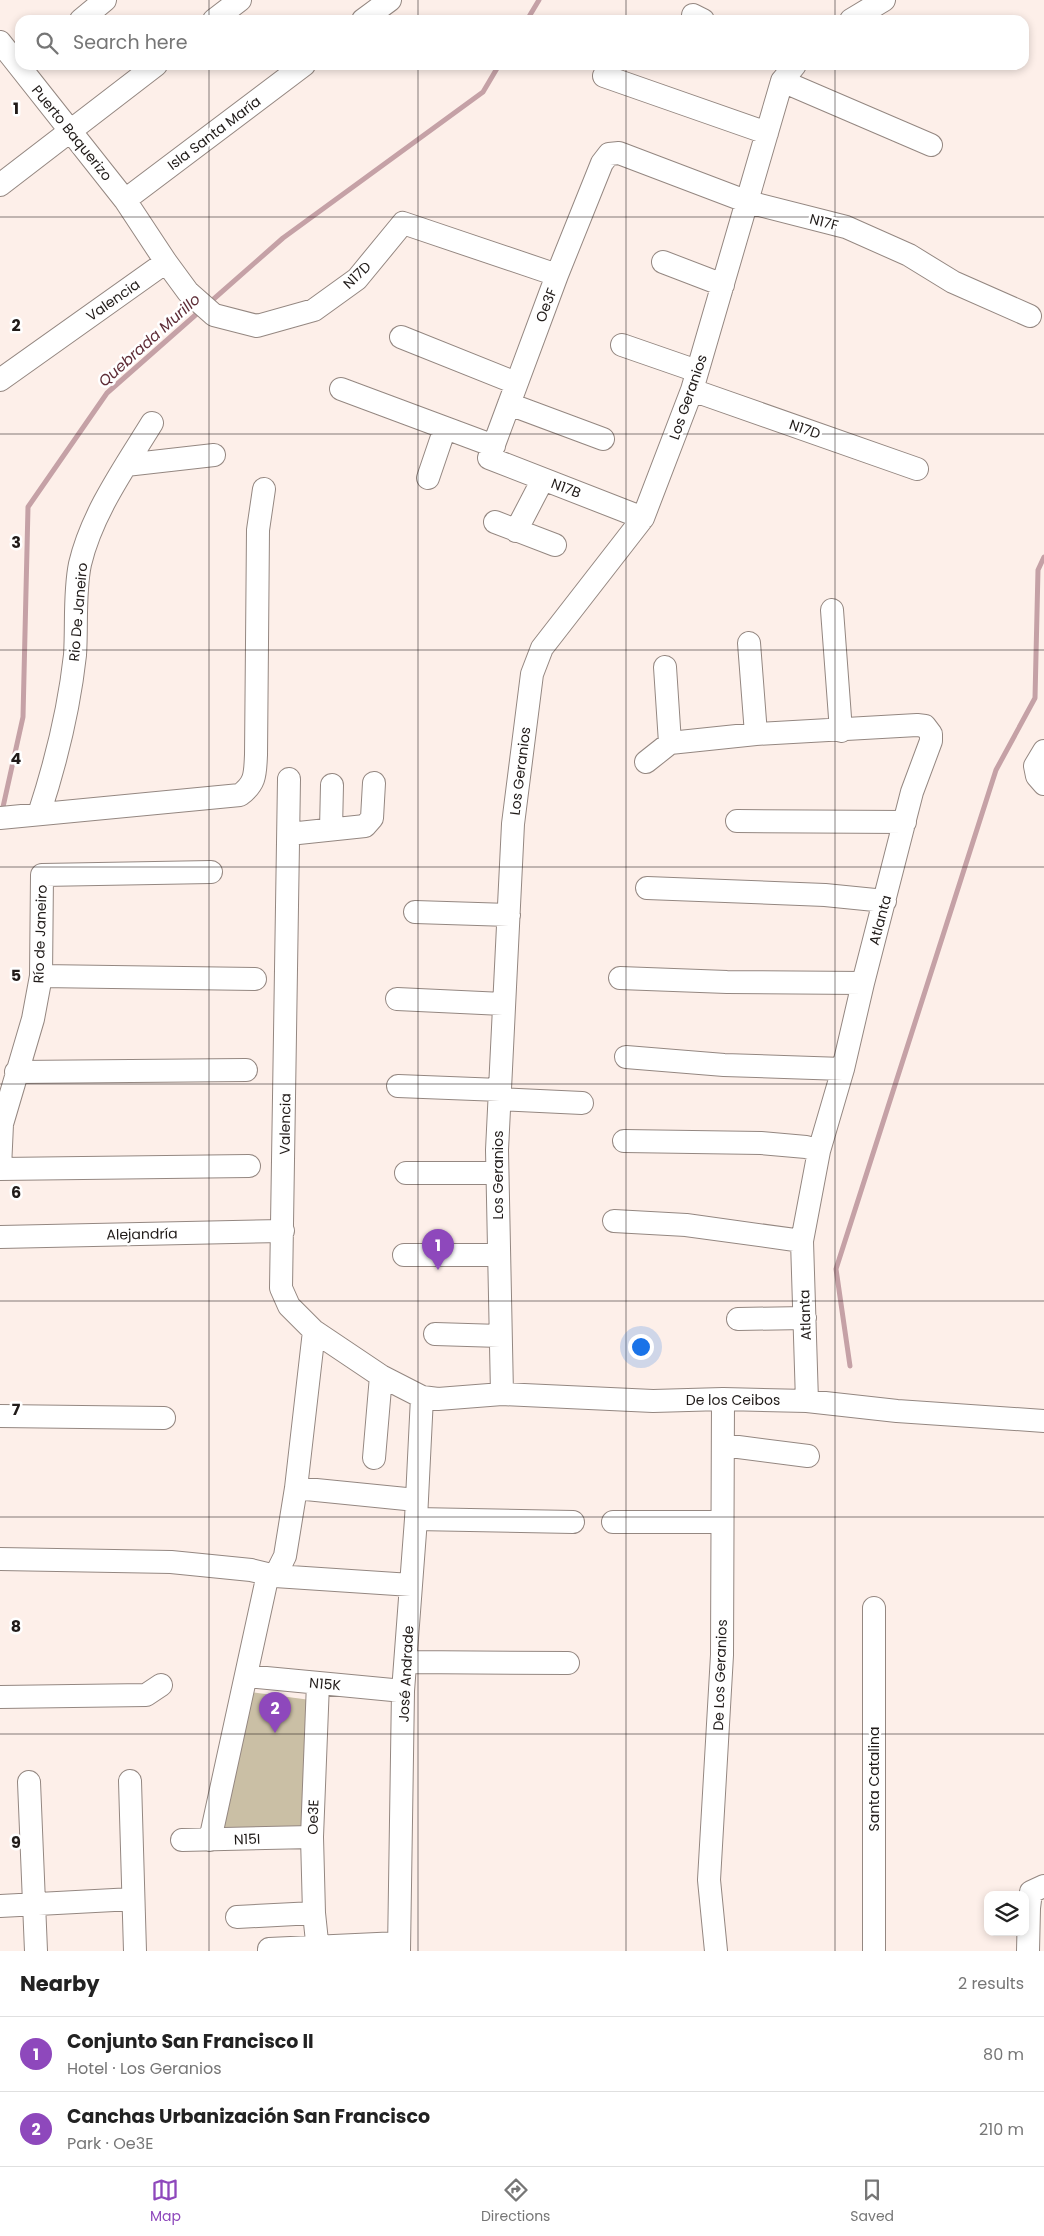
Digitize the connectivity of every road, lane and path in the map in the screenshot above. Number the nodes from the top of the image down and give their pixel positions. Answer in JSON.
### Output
{"nodes":[{"id":1,"x":105,"y":0,"type":"edge"},
{"id":2,"x":240,"y":0,"type":"edge"},
{"id":3,"x":390,"y":0,"type":"edge"},
{"id":4,"x":884,"y":0,"type":"edge"},
{"id":5,"x":87,"y":15,"type":"edge"},
{"id":6,"x":220,"y":15,"type":"edge"},
{"id":7,"x":370,"y":15,"type":"edge"},
{"id":8,"x":860,"y":15,"type":"edge"},
{"id":9,"x":0,"y":42,"type":"edge"},
{"id":10,"x":15,"y":58,"type":"edge"},
{"id":11,"x":25,"y":70,"type":"edge"},
{"id":12,"x":150,"y":70,"type":"edge"},
{"id":13,"x":297,"y":70,"type":"edge"},
{"id":14,"x":789,"y":70,"type":"edge"},
{"id":15,"x":604,"y":76,"type":"dead end"},
{"id":16,"x":70,"y":132,"type":"junction"},
{"id":17,"x":767,"y":133,"type":"junction"},
{"id":18,"x":931,"y":145,"type":"dead end"},
{"id":19,"x":609,"y":154,"type":"joint"},
{"id":20,"x":0,"y":185,"type":"edge"},
{"id":21,"x":125,"y":200,"type":"junction"},
{"id":22,"x":748,"y":202,"type":"junction"},
{"id":23,"x":166,"y":262,"type":"junction"},
{"id":24,"x":663,"y":262,"type":"dead end"},
{"id":25,"x":557,"y":275,"type":"junction"},
{"id":26,"x":723,"y":285,"type":"junction"},
{"id":27,"x":1030,"y":316,"type":"dead end"},
{"id":28,"x":401,"y":337,"type":"dead end"},
{"id":29,"x":622,"y":346,"type":"dead end"},
{"id":30,"x":0,"y":380,"type":"edge"},
{"id":31,"x":695,"y":380,"type":"junction"},
{"id":32,"x":516,"y":383,"type":"junction"},
{"id":33,"x":341,"y":389,"type":"dead end"},
{"id":34,"x":508,"y":404,"type":"junction"},
{"id":35,"x":152,"y":423,"type":"dead end"},
{"id":36,"x":445,"y":428,"type":"junction"},
{"id":37,"x":603,"y":439,"type":"dead end"},
{"id":38,"x":492,"y":452,"type":"junction"},
{"id":39,"x":214,"y":455,"type":"dead end"},
{"id":40,"x":126,"y":465,"type":"junction"},
{"id":41,"x":917,"y":469,"type":"dead end"},
{"id":42,"x":428,"y":478,"type":"dead end"},
{"id":43,"x":544,"y":479,"type":"junction"},
{"id":44,"x":264,"y":489,"type":"dead end"},
{"id":45,"x":643,"y":518,"type":"junction"},
{"id":46,"x":495,"y":522,"type":"dead end"},
{"id":47,"x":516,"y":531,"type":"junction"},
{"id":48,"x":555,"y":545,"type":"dead end"},
{"id":49,"x":832,"y":610,"type":"dead end"},
{"id":50,"x":748,"y":644,"type":"dead end"},
{"id":51,"x":665,"y":667,"type":"dead end"},
{"id":52,"x":841,"y":731,"type":"junction"},
{"id":53,"x":756,"y":734,"type":"junction"},
{"id":54,"x":670,"y":743,"type":"junction"},
{"id":55,"x":1042,"y":753,"type":"edge"},
{"id":56,"x":646,"y":762,"type":"dead end"},
{"id":57,"x":289,"y":778,"type":"dead end"},
{"id":58,"x":374,"y":784,"type":"dead end"},
{"id":59,"x":1044,"y":784,"type":"edge"},
{"id":60,"x":332,"y":785,"type":"dead end"},
{"id":61,"x":38,"y":814,"type":"junction"},
{"id":62,"x":0,"y":818,"type":"edge"},
{"id":63,"x":737,"y":821,"type":"dead end"},
{"id":64,"x":905,"y":822,"type":"junction"},
{"id":65,"x":330,"y":830,"type":"junction"},
{"id":66,"x":289,"y":834,"type":"junction"},
{"id":67,"x":211,"y":872,"type":"dead end"},
{"id":68,"x":647,"y":888,"type":"dead end"},
{"id":69,"x":885,"y":901,"type":"junction"},
{"id":70,"x":415,"y":912,"type":"dead end"},
{"id":71,"x":508,"y":915,"type":"junction"},
{"id":72,"x":41,"y":976,"type":"junction"},
{"id":73,"x":620,"y":978,"type":"dead end"},
{"id":74,"x":255,"y":979,"type":"dead end"},
{"id":75,"x":863,"y":983,"type":"junction"},
{"id":76,"x":397,"y":999,"type":"dead end"},
{"id":77,"x":503,"y":1004,"type":"junction"},
{"id":78,"x":626,"y":1057,"type":"dead end"},
{"id":79,"x":843,"y":1069,"type":"junction"},
{"id":80,"x":246,"y":1070,"type":"dead end"},
{"id":81,"x":16,"y":1072,"type":"junction"},
{"id":82,"x":398,"y":1086,"type":"dead end"},
{"id":83,"x":500,"y":1094,"type":"junction"},
{"id":84,"x":582,"y":1103,"type":"dead end"},
{"id":85,"x":624,"y":1141,"type":"dead end"},
{"id":86,"x":819,"y":1151,"type":"junction"},
{"id":87,"x":249,"y":1166,"type":"dead end"},
{"id":88,"x":0,"y":1169,"type":"edge"},
{"id":89,"x":406,"y":1173,"type":"dead end"},
{"id":90,"x":497,"y":1173,"type":"junction"},
{"id":91,"x":614,"y":1221,"type":"dead end"},
{"id":92,"x":283,"y":1231,"type":"junction"},
{"id":93,"x":0,"y":1237,"type":"edge"},
{"id":94,"x":802,"y":1241,"type":"junction"},
{"id":95,"x":404,"y":1255,"type":"dead end"},
{"id":96,"x":498,"y":1255,"type":"junction"},
{"id":97,"x":738,"y":1318,"type":"dead end"},
{"id":98,"x":805,"y":1318,"type":"junction"},
{"id":99,"x":314,"y":1330,"type":"junction"},
{"id":100,"x":434,"y":1334,"type":"dead end"},
{"id":101,"x":500,"y":1336,"type":"junction"},
{"id":102,"x":381,"y":1376,"type":"junction"},
{"id":103,"x":502,"y":1394,"type":"junction"},
{"id":104,"x":422,"y":1397,"type":"junction"},
{"id":105,"x":724,"y":1399,"type":"junction"},
{"id":106,"x":807,"y":1401,"type":"junction"},
{"id":107,"x":0,"y":1416,"type":"edge"},
{"id":108,"x":164,"y":1418,"type":"dead end"},
{"id":109,"x":1044,"y":1420,"type":"edge"},
{"id":110,"x":723,"y":1445,"type":"junction"},
{"id":111,"x":808,"y":1456,"type":"dead end"},
{"id":112,"x":374,"y":1458,"type":"dead end"},
{"id":113,"x":296,"y":1488,"type":"junction"},
{"id":114,"x":416,"y":1509,"type":"junction"},
{"id":115,"x":573,"y":1522,"type":"dead end"},
{"id":116,"x":613,"y":1522,"type":"dead end"},
{"id":117,"x":722,"y":1522,"type":"junction"},
{"id":118,"x":0,"y":1559,"type":"edge"},
{"id":119,"x":272,"y":1575,"type":"junction"},
{"id":120,"x":411,"y":1585,"type":"junction"},
{"id":121,"x":874,"y":1608,"type":"dead end"},
{"id":122,"x":407,"y":1662,"type":"junction"},
{"id":123,"x":568,"y":1663,"type":"dead end"},
{"id":124,"x":246,"y":1676,"type":"junction"},
{"id":125,"x":318,"y":1683,"type":"junction"},
{"id":126,"x":161,"y":1685,"type":"dead end"},
{"id":127,"x":403,"y":1691,"type":"junction"},
{"id":128,"x":0,"y":1697,"type":"edge"},
{"id":129,"x":130,"y":1781,"type":"dead end"},
{"id":130,"x":30,"y":1782,"type":"dead end"},
{"id":131,"x":312,"y":1837,"type":"junction"},
{"id":132,"x":182,"y":1840,"type":"dead end"},
{"id":133,"x":210,"y":1840,"type":"junction"},
{"id":134,"x":1044,"y":1886,"type":"edge"},
{"id":135,"x":133,"y":1899,"type":"junction"},
{"id":136,"x":33,"y":1904,"type":"junction"},
{"id":137,"x":0,"y":1906,"type":"edge"},
{"id":138,"x":314,"y":1913,"type":"junction"},
{"id":139,"x":237,"y":1917,"type":"dead end"},
{"id":140,"x":399,"y":1947,"type":"edge"},
{"id":141,"x":269,"y":1950,"type":"edge"},
{"id":142,"x":318,"y":1950,"type":"edge"},
{"id":143,"x":36,"y":1951,"type":"edge"},
{"id":144,"x":135,"y":1951,"type":"edge"},
{"id":145,"x":716,"y":1951,"type":"edge"},
{"id":146,"x":874,"y":1951,"type":"edge"},
{"id":147,"x":1028,"y":1951,"type":"edge"}],
"edges":[{"from":1,"to":5,"type":"street"},
{"from":2,"to":6,"type":"street"},
{"from":3,"to":7,"type":"street"},
{"from":4,"to":8,"type":"street"},
{"from":9,"to":10,"type":"street","name":"Puerto Baquerizo"},
{"from":11,"to":16,"type":"street","name":"Puerto Baquerizo"},
{"from":12,"to":16,"type":"street"},
{"from":13,"to":21,"type":"street","name":"Isla Santa María"},
{"from":14,"to":17,"type":"street","name":"Los Geranios"},
{"from":14,"to":18,"type":"street"},
{"from":15,"to":17,"type":"street"},
{"from":16,"to":20,"type":"street"},
{"from":16,"to":21,"type":"street","name":"Puerto Baquerizo"},
{"from":17,"to":22,"type":"street","name":"Los Geranios"},
{"from":19,"to":22,"type":"street","name":"N17F"},
{"from":19,"to":25,"type":"street","name":"Oe3F"},
{"from":21,"to":23,"type":"street"},
{"from":22,"to":26,"type":"street","name":"Los Geranios"},
{"from":22,"to":27,"type":"street","name":"N17F"},
{"from":23,"to":25,"type":"street","name":"N17D"},
{"from":23,"to":30,"type":"street","name":"Valencia"},
{"from":24,"to":26,"type":"street"},
{"from":25,"to":32,"type":"street","name":"Oe3F"},
{"from":26,"to":31,"type":"street","name":"Los Geranios"},
{"from":28,"to":32,"type":"street"},
{"from":29,"to":31,"type":"street","name":"N17D"},
{"from":31,"to":41,"type":"street","name":"N17D"},
{"from":31,"to":45,"type":"street","name":"Los Geranios"},
{"from":32,"to":34,"type":"street","name":"Oe3F"},
{"from":33,"to":36,"type":"street","name":"N17B"},
{"from":34,"to":37,"type":"street"},
{"from":34,"to":38,"type":"street","name":"Oe3F"},
{"from":35,"to":40,"type":"street","name":"Rio De Janeiro"},
{"from":36,"to":38,"type":"street","name":"N17B"},
{"from":36,"to":42,"type":"street"},
{"from":38,"to":43,"type":"street","name":"N17B"},
{"from":39,"to":40,"type":"street"},
{"from":40,"to":61,"type":"street","name":"Rio De Janeiro"},
{"from":43,"to":45,"type":"street","name":"N17B"},
{"from":43,"to":47,"type":"street"},
{"from":44,"to":61,"type":"street"},
{"from":45,"to":71,"type":"street","name":"Los Geranios"},
{"from":46,"to":47,"type":"street"},
{"from":47,"to":48,"type":"street"},
{"from":49,"to":52,"type":"street"},
{"from":50,"to":53,"type":"street"},
{"from":51,"to":54,"type":"street"},
{"from":52,"to":53,"type":"street","name":"Atlanta"},
{"from":52,"to":64,"type":"street","name":"Atlanta"},
{"from":53,"to":54,"type":"street","name":"Atlanta"},
{"from":54,"to":56,"type":"street"},
{"from":55,"to":59,"type":"street"},
{"from":57,"to":66,"type":"street","name":"Valencia"},
{"from":58,"to":65,"type":"street"},
{"from":60,"to":65,"type":"street"},
{"from":61,"to":62,"type":"street"},
{"from":63,"to":64,"type":"street"},
{"from":64,"to":69,"type":"street","name":"Atlanta"},
{"from":65,"to":66,"type":"street"},
{"from":66,"to":92,"type":"street","name":"Valencia"},
{"from":67,"to":72,"type":"street","name":"Río de Janeiro"},
{"from":68,"to":69,"type":"street"},
{"from":69,"to":75,"type":"street","name":"Atlanta"},
{"from":70,"to":71,"type":"street"},
{"from":71,"to":77,"type":"street","name":"Los Geranios"},
{"from":72,"to":74,"type":"street"},
{"from":72,"to":81,"type":"street","name":"Río de Janeiro"},
{"from":73,"to":75,"type":"street"},
{"from":75,"to":79,"type":"street","name":"Atlanta"},
{"from":76,"to":77,"type":"street"},
{"from":77,"to":83,"type":"street","name":"Los Geranios"},
{"from":78,"to":79,"type":"street"},
{"from":79,"to":86,"type":"street","name":"Atlanta"},
{"from":80,"to":81,"type":"street"},
{"from":81,"to":88,"type":"street","name":"Río de Janeiro"},
{"from":82,"to":83,"type":"street"},
{"from":83,"to":84,"type":"street"},
{"from":83,"to":90,"type":"street","name":"Los Geranios"},
{"from":85,"to":86,"type":"street"},
{"from":86,"to":94,"type":"street","name":"Atlanta"},
{"from":87,"to":88,"type":"street"},
{"from":89,"to":90,"type":"street"},
{"from":90,"to":96,"type":"street","name":"Los Geranios"},
{"from":91,"to":94,"type":"street"},
{"from":92,"to":93,"type":"street","name":"Alejandría"},
{"from":92,"to":99,"type":"street","name":"Valencia"},
{"from":94,"to":98,"type":"street","name":"Atlanta"},
{"from":95,"to":96,"type":"street"},
{"from":96,"to":101,"type":"street","name":"Los Geranios"},
{"from":97,"to":98,"type":"street"},
{"from":98,"to":106,"type":"street","name":"Atlanta"},
{"from":99,"to":102,"type":"street","name":"Valencia"},
{"from":99,"to":113,"type":"street"},
{"from":100,"to":101,"type":"street"},
{"from":101,"to":103,"type":"street","name":"Los Geranios"},
{"from":102,"to":104,"type":"street","name":"Valencia"},
{"from":102,"to":112,"type":"street"},
{"from":103,"to":104,"type":"street","name":"De los Ceibos"},
{"from":103,"to":105,"type":"street","name":"De los Ceibos"},
{"from":104,"to":114,"type":"street","name":"José Andrade"},
{"from":105,"to":106,"type":"street","name":"De los Ceibos"},
{"from":105,"to":110,"type":"street","name":"De Los Geranios"},
{"from":106,"to":109,"type":"street","name":"De los Ceibos"},
{"from":107,"to":108,"type":"street"},
{"from":110,"to":111,"type":"street"},
{"from":110,"to":117,"type":"street","name":"De Los Geranios"},
{"from":113,"to":114,"type":"street"},
{"from":113,"to":119,"type":"street"},
{"from":114,"to":115,"type":"street"},
{"from":114,"to":120,"type":"street","name":"José Andrade"},
{"from":116,"to":117,"type":"street"},
{"from":117,"to":145,"type":"street","name":"De Los Geranios"},
{"from":118,"to":119,"type":"street"},
{"from":119,"to":120,"type":"street"},
{"from":119,"to":124,"type":"street"},
{"from":120,"to":122,"type":"street","name":"José Andrade"},
{"from":121,"to":146,"type":"street","name":"Santa Catalina"},
{"from":122,"to":123,"type":"street"},
{"from":122,"to":127,"type":"street","name":"José Andrade"},
{"from":124,"to":125,"type":"street","name":"N15K"},
{"from":124,"to":133,"type":"street"},
{"from":125,"to":127,"type":"street","name":"N15K"},
{"from":125,"to":131,"type":"street","name":"Oe3E"},
{"from":126,"to":128,"type":"street"},
{"from":127,"to":140,"type":"street","name":"José Andrade"},
{"from":129,"to":135,"type":"street"},
{"from":130,"to":136,"type":"street"},
{"from":131,"to":133,"type":"street","name":"N15I"},
{"from":131,"to":138,"type":"street","name":"Oe3E"},
{"from":132,"to":133,"type":"street","name":"N15I"},
{"from":134,"to":147,"type":"street"},
{"from":135,"to":136,"type":"street"},
{"from":135,"to":144,"type":"street"},
{"from":136,"to":137,"type":"street"},
{"from":136,"to":143,"type":"street"},
{"from":138,"to":139,"type":"street"},
{"from":138,"to":142,"type":"street","name":"Oe3E"},
{"from":140,"to":142,"type":"street"},
{"from":141,"to":142,"type":"street"}]}
